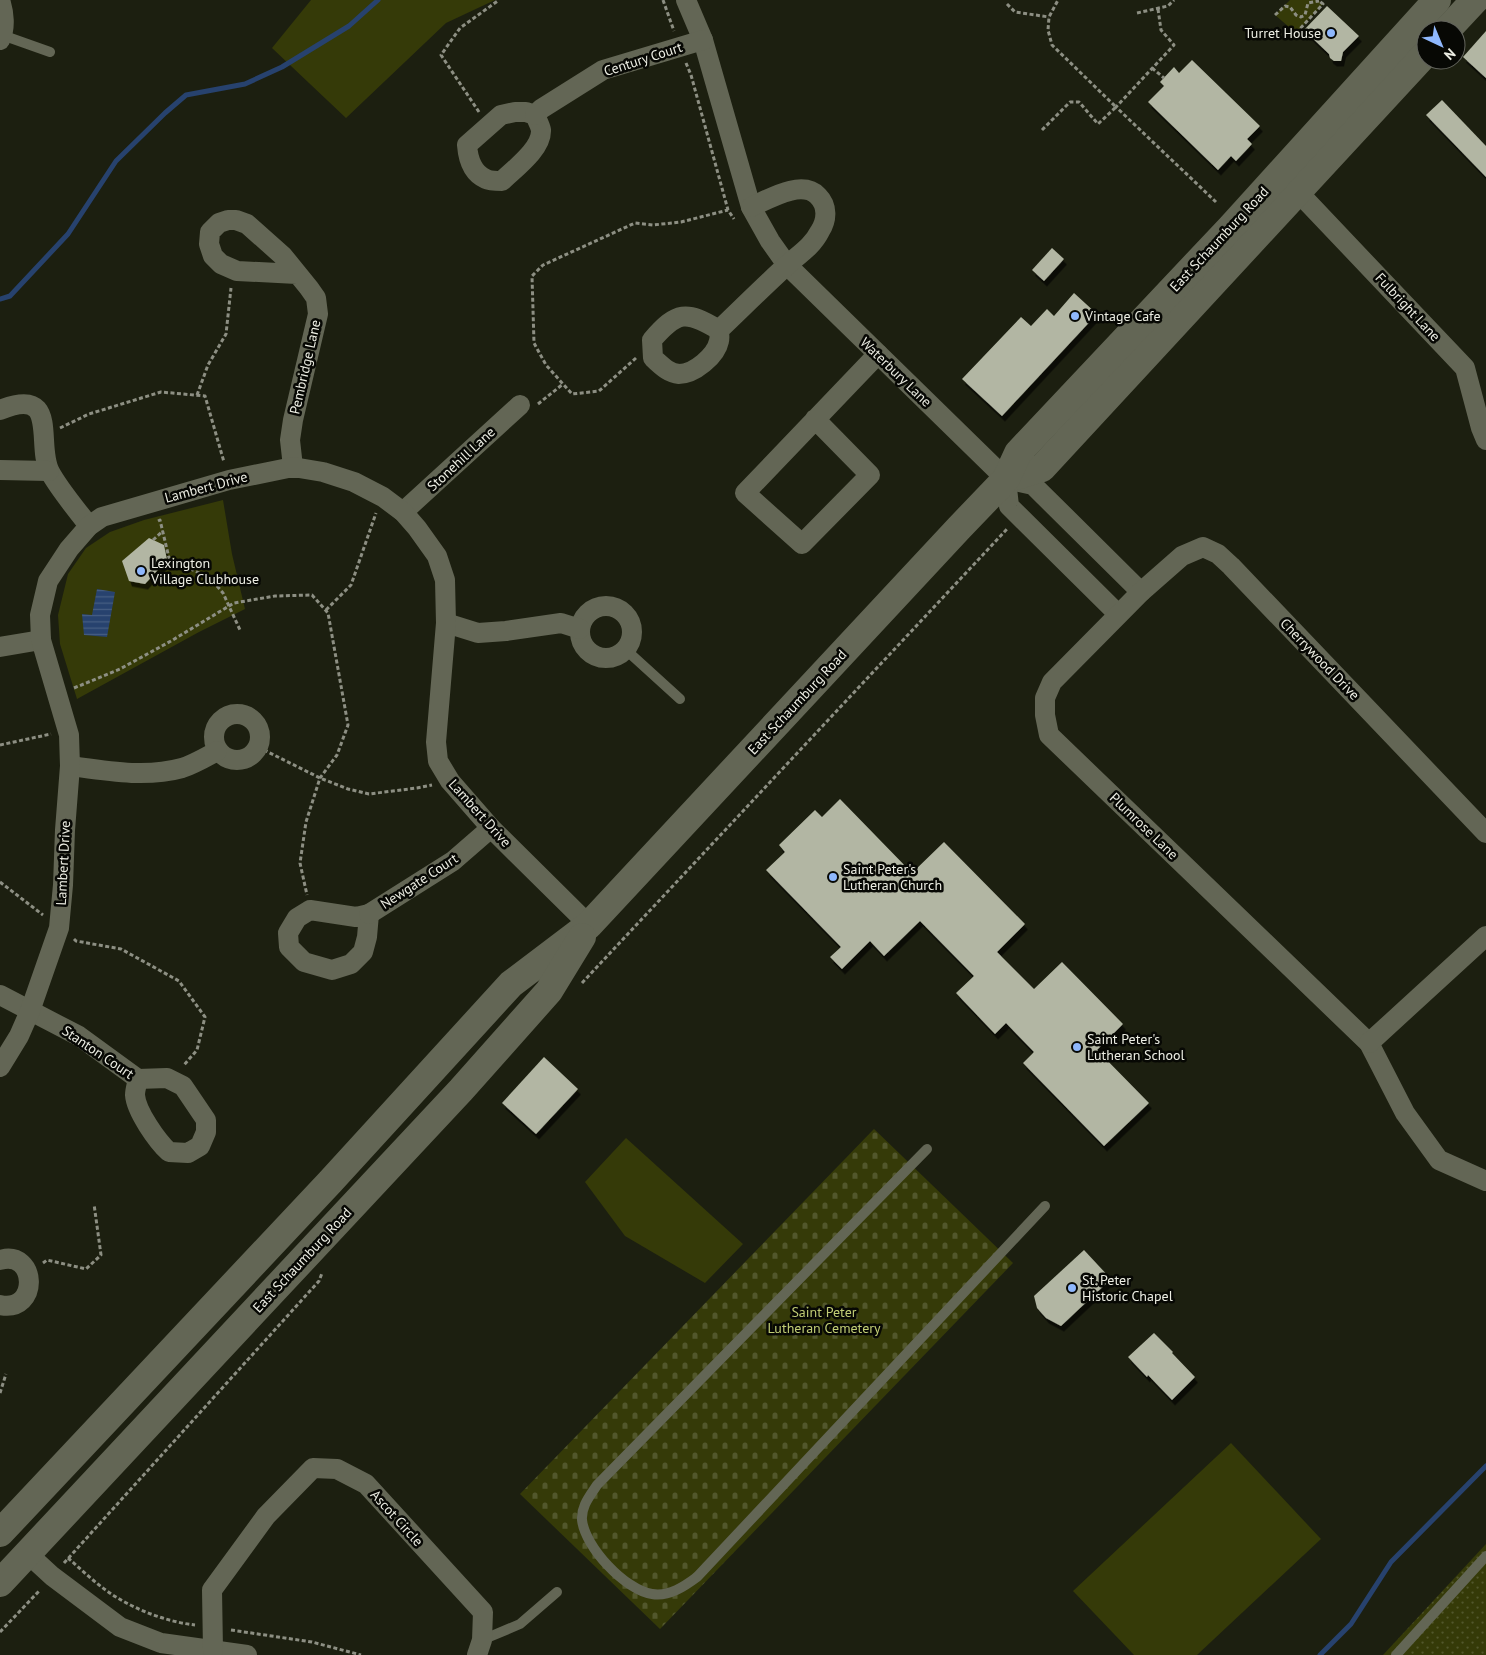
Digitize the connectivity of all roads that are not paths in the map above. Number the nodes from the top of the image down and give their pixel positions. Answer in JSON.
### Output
{"nodes":[{"id":1,"x":0,"y":0,"type":"edge"},
{"id":2,"x":686,"y":0,"type":"edge"},
{"id":3,"x":1436,"y":0,"type":"edge"},
{"id":4,"x":1475,"y":0,"type":"edge"},
{"id":5,"x":1456,"y":20,"type":"edge"},
{"id":6,"x":1,"y":37,"type":"edge"},
{"id":7,"x":703,"y":40,"type":"junction"},
{"id":8,"x":50,"y":52,"type":"dead end"},
{"id":9,"x":1416,"y":64,"type":"edge"},
{"id":10,"x":535,"y":115,"type":"junction"},
{"id":11,"x":1298,"y":192,"type":"junction"},
{"id":12,"x":751,"y":207,"type":"junction"},
{"id":13,"x":787,"y":265,"type":"junction"},
{"id":14,"x":297,"y":274,"type":"junction"},
{"id":15,"x":719,"y":330,"type":"junction"},
{"id":16,"x":878,"y":354,"type":"junction"},
{"id":17,"x":520,"y":405,"type":"road end"},
{"id":18,"x":0,"y":410,"type":"edge"},
{"id":19,"x":815,"y":419,"type":"junction"},
{"id":20,"x":1486,"y":440,"type":"edge"},
{"id":21,"x":293,"y":467,"type":"junction"},
{"id":22,"x":0,"y":470,"type":"edge"},
{"id":23,"x":49,"y":471,"type":"junction"},
{"id":24,"x":1006,"y":479,"type":"junction"},
{"id":25,"x":403,"y":512,"type":"junction"},
{"id":26,"x":89,"y":526,"type":"junction"},
{"id":27,"x":1142,"y":592,"type":"junction"},
{"id":28,"x":1118,"y":614,"type":"junction"},
{"id":29,"x":446,"y":623,"type":"junction"},
{"id":30,"x":580,"y":629,"type":"junction"},
{"id":31,"x":41,"y":640,"type":"junction"},
{"id":32,"x":0,"y":647,"type":"edge"},
{"id":33,"x":625,"y":649,"type":"junction"},
{"id":34,"x":680,"y":699,"type":"dead end"},
{"id":35,"x":217,"y":751,"type":"junction"},
{"id":36,"x":70,"y":766,"type":"junction"},
{"id":37,"x":491,"y":828,"type":"junction"},
{"id":38,"x":1486,"y":833,"type":"edge"},
{"id":39,"x":369,"y":914,"type":"junction"},
{"id":40,"x":589,"y":925,"type":"junction"},
{"id":41,"x":1486,"y":936,"type":"edge"},
{"id":42,"x":0,"y":995,"type":"edge"},
{"id":43,"x":30,"y":1011,"type":"junction"},
{"id":44,"x":1369,"y":1044,"type":"junction"},
{"id":45,"x":0,"y":1068,"type":"edge"},
{"id":46,"x":138,"y":1080,"type":"junction"},
{"id":47,"x":927,"y":1149,"type":"dead end"},
{"id":48,"x":1486,"y":1181,"type":"edge"},
{"id":49,"x":1045,"y":1206,"type":"dead end"},
{"id":50,"x":1,"y":1256,"type":"edge"},
{"id":51,"x":0,"y":1305,"type":"edge"},
{"id":52,"x":1,"y":1530,"type":"edge"},
{"id":53,"x":27,"y":1552,"type":"junction"},
{"id":54,"x":1486,"y":1556,"type":"edge"},
{"id":55,"x":0,"y":1583,"type":"edge"},
{"id":56,"x":557,"y":1592,"type":"dead end"},
{"id":57,"x":480,"y":1647,"type":"edge"},
{"id":58,"x":213,"y":1650,"type":"junction"},
{"id":59,"x":247,"y":1655,"type":"edge"},
{"id":60,"x":1396,"y":1655,"type":"edge"}],
"edges":[{"from":1,"to":6,"type":"street"},
{"from":2,"to":7,"type":"street","name":"Waterbury Lane"},
{"from":3,"to":24,"type":"main road","name":"East Schaumburg Road"},
{"from":4,"to":5,"type":"main road"},
{"from":6,"to":8,"type":"lane"},
{"from":7,"to":10,"type":"street","name":"Century Court"},
{"from":7,"to":12,"type":"street","name":"Waterbury Lane"},
{"from":9,"to":11,"type":"main road","name":"East Schaumburg Road"},
{"from":10,"to":10,"type":"street"},
{"from":11,"to":20,"type":"street","name":"Fulbright Lane"},
{"from":11,"to":24,"type":"main road","name":"East Schaumburg Road"},
{"from":12,"to":13,"type":"street","name":"Waterbury Lane"},
{"from":12,"to":13,"type":"street"},
{"from":13,"to":15,"type":"street"},
{"from":13,"to":16,"type":"street","name":"Waterbury Lane"},
{"from":14,"to":14,"type":"street","name":"Pembridge Lane"},
{"from":14,"to":21,"type":"street","name":"Pembridge Lane"},
{"from":15,"to":15,"type":"street"},
{"from":16,"to":19,"type":"street"},
{"from":16,"to":24,"type":"street","name":"Waterbury Lane"},
{"from":17,"to":25,"type":"street","name":"Stonehill Lane"},
{"from":18,"to":23,"type":"street"},
{"from":19,"to":19,"type":"street"},
{"from":21,"to":25,"type":"street","name":"Lambert Drive"},
{"from":21,"to":26,"type":"street","name":"Lambert Drive"},
{"from":22,"to":23,"type":"street"},
{"from":23,"to":26,"type":"street"},
{"from":24,"to":27,"type":"street"},
{"from":24,"to":28,"type":"street"},
{"from":24,"to":40,"type":"main road","name":"East Schaumburg Road"},
{"from":25,"to":29,"type":"street","name":"Lambert Drive"},
{"from":26,"to":31,"type":"street","name":"Lambert Drive"},
{"from":27,"to":28,"type":"street","name":"Plumrose Lane"},
{"from":27,"to":38,"type":"street","name":"Cherrywood Drive"},
{"from":28,"to":44,"type":"street","name":"Plumrose Lane"},
{"from":29,"to":30,"type":"street"},
{"from":29,"to":37,"type":"street","name":"Lambert Drive"},
{"from":30,"to":33,"type":"street"},
{"from":30,"to":33,"type":"street"},
{"from":31,"to":32,"type":"street"},
{"from":31,"to":36,"type":"street","name":"Lambert Drive"},
{"from":33,"to":34,"type":"lane"},
{"from":35,"to":35,"type":"street"},
{"from":35,"to":36,"type":"street"},
{"from":36,"to":43,"type":"street","name":"Lambert Drive"},
{"from":37,"to":39,"type":"street","name":"Newgate Court"},
{"from":37,"to":40,"type":"street","name":"Lambert Drive"},
{"from":39,"to":39,"type":"street","name":"Newgate Court"},
{"from":40,"to":52,"type":"main road","name":"East Schaumburg Road"},
{"from":40,"to":53,"type":"main road","name":"East Schaumburg Road"},
{"from":41,"to":44,"type":"street"},
{"from":42,"to":43,"type":"street","name":"Stanton Court"},
{"from":43,"to":45,"type":"street","name":"Lambert Drive"},
{"from":43,"to":46,"type":"street","name":"Stanton Court"},
{"from":44,"to":48,"type":"street","name":"Plumrose Lane"},
{"from":46,"to":46,"type":"street","name":"Stanton Court"},
{"from":47,"to":49,"type":"lane"},
{"from":50,"to":51,"type":"street"},
{"from":52,"to":53,"type":"main road"},
{"from":53,"to":55,"type":"main road","name":"East Schaumburg Road"},
{"from":53,"to":58,"type":"street"},
{"from":54,"to":60,"type":"lane"},
{"from":56,"to":57,"type":"lane"},
{"from":57,"to":58,"type":"street","name":"Ascot Circle"},
{"from":58,"to":59,"type":"street"}]}
